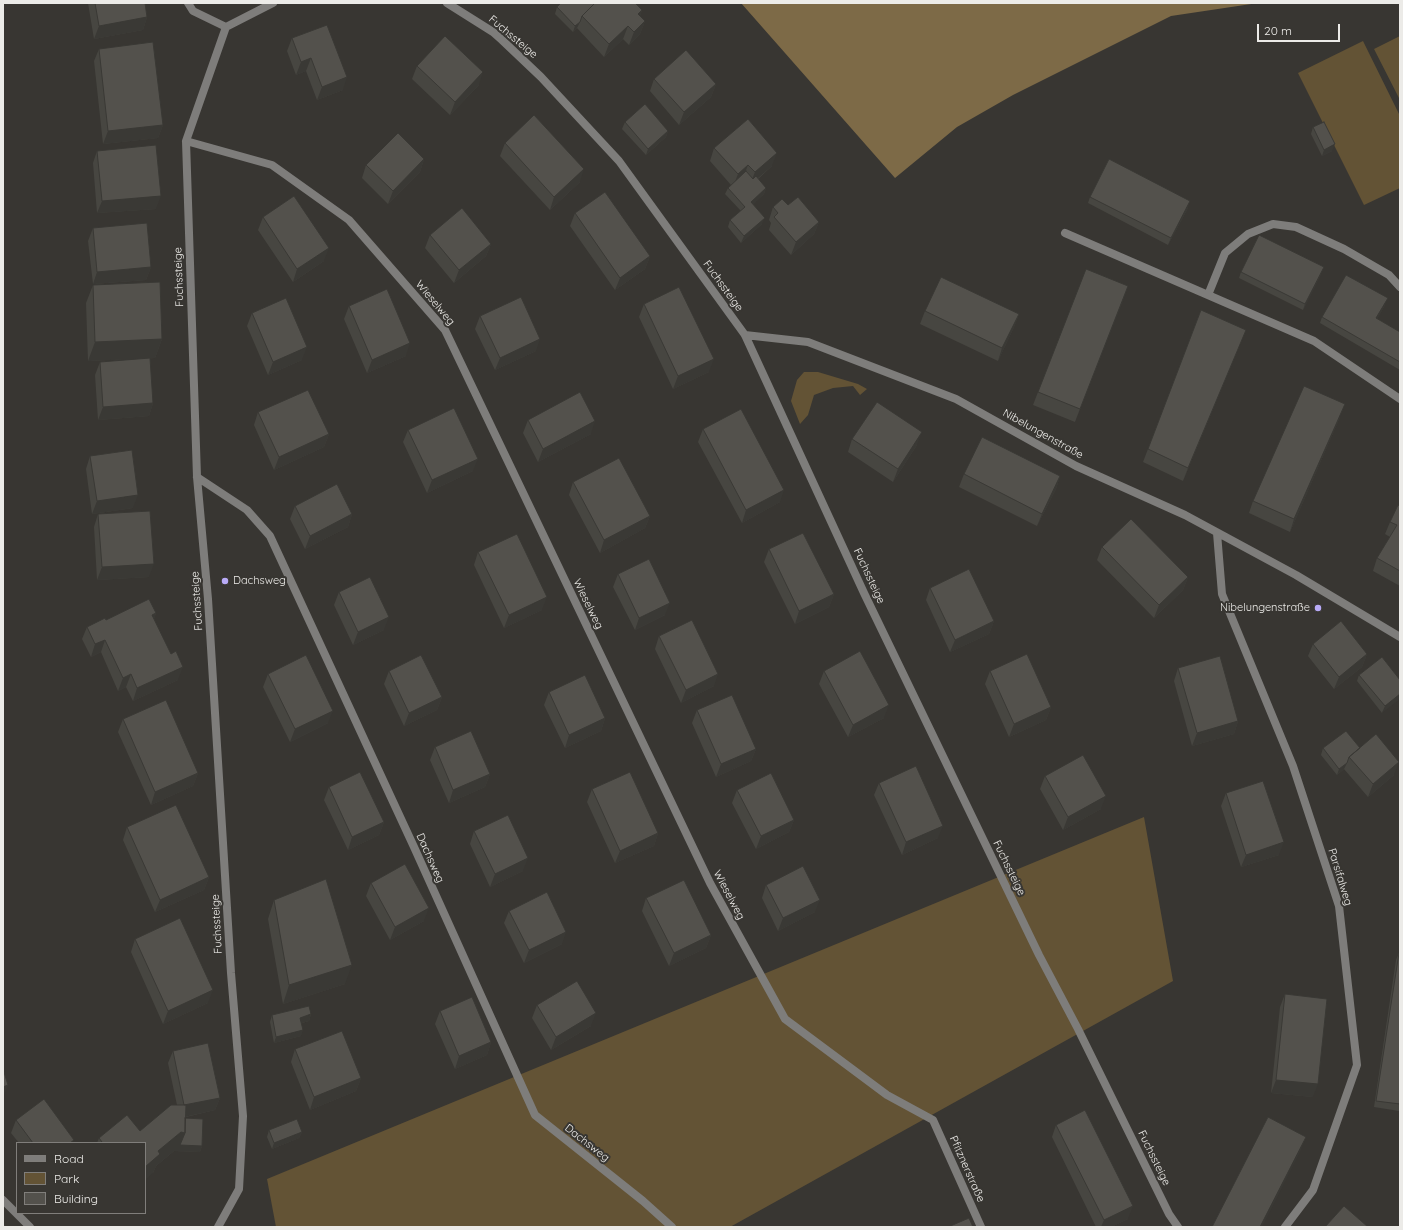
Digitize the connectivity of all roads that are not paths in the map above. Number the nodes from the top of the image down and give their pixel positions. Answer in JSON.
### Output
{"nodes":[{"id":1,"x":188,"y":3,"type":"edge"},
{"id":2,"x":273,"y":3,"type":"edge"},
{"id":3,"x":447,"y":3,"type":"edge"},
{"id":4,"x":226,"y":27,"type":"junction"},
{"id":5,"x":186,"y":141,"type":"junction"},
{"id":6,"x":1065,"y":233,"type":"dead end"},
{"id":7,"x":1400,"y":287,"type":"edge"},
{"id":8,"x":1208,"y":295,"type":"junction"},
{"id":9,"x":745,"y":335,"type":"junction"},
{"id":10,"x":1400,"y":399,"type":"edge"},
{"id":11,"x":197,"y":476,"type":"junction"},
{"id":12,"x":1218,"y":533,"type":"junction"},
{"id":13,"x":1400,"y":637,"type":"edge"},
{"id":14,"x":933,"y":1120,"type":"joint"},
{"id":15,"x":3,"y":1200,"type":"edge"},
{"id":16,"x":16,"y":1213,"type":"edge"},
{"id":17,"x":17,"y":1214,"type":"edge"},
{"id":18,"x":30,"y":1227,"type":"edge"},
{"id":19,"x":218,"y":1227,"type":"edge"},
{"id":20,"x":672,"y":1227,"type":"edge"},
{"id":21,"x":981,"y":1227,"type":"edge"},
{"id":22,"x":1178,"y":1227,"type":"edge"},
{"id":23,"x":1285,"y":1227,"type":"edge"}],
"edges":[{"from":1,"to":4,"type":"street"},
{"from":2,"to":4,"type":"street"},
{"from":3,"to":9,"type":"street","name":"Fuchssteige"},
{"from":4,"to":5,"type":"street","name":"Fuchssteige"},
{"from":5,"to":11,"type":"street","name":"Fuchssteige"},
{"from":5,"to":14,"type":"street","name":"Wieselweg"},
{"from":6,"to":8,"type":"street"},
{"from":7,"to":8,"type":"street"},
{"from":8,"to":10,"type":"street"},
{"from":9,"to":12,"type":"street","name":"Nibelungenstraße"},
{"from":9,"to":22,"type":"street","name":"Fuchssteige"},
{"from":11,"to":19,"type":"street","name":"Fuchssteige"},
{"from":11,"to":20,"type":"street","name":"Dachsweg"},
{"from":12,"to":13,"type":"street","name":"Nibelungenstraße"},
{"from":12,"to":23,"type":"street","name":"Parsifalweg"},
{"from":14,"to":21,"type":"street","name":"Pfitznerstraße"},
{"from":15,"to":16,"type":"street"},
{"from":17,"to":18,"type":"street"}]}
